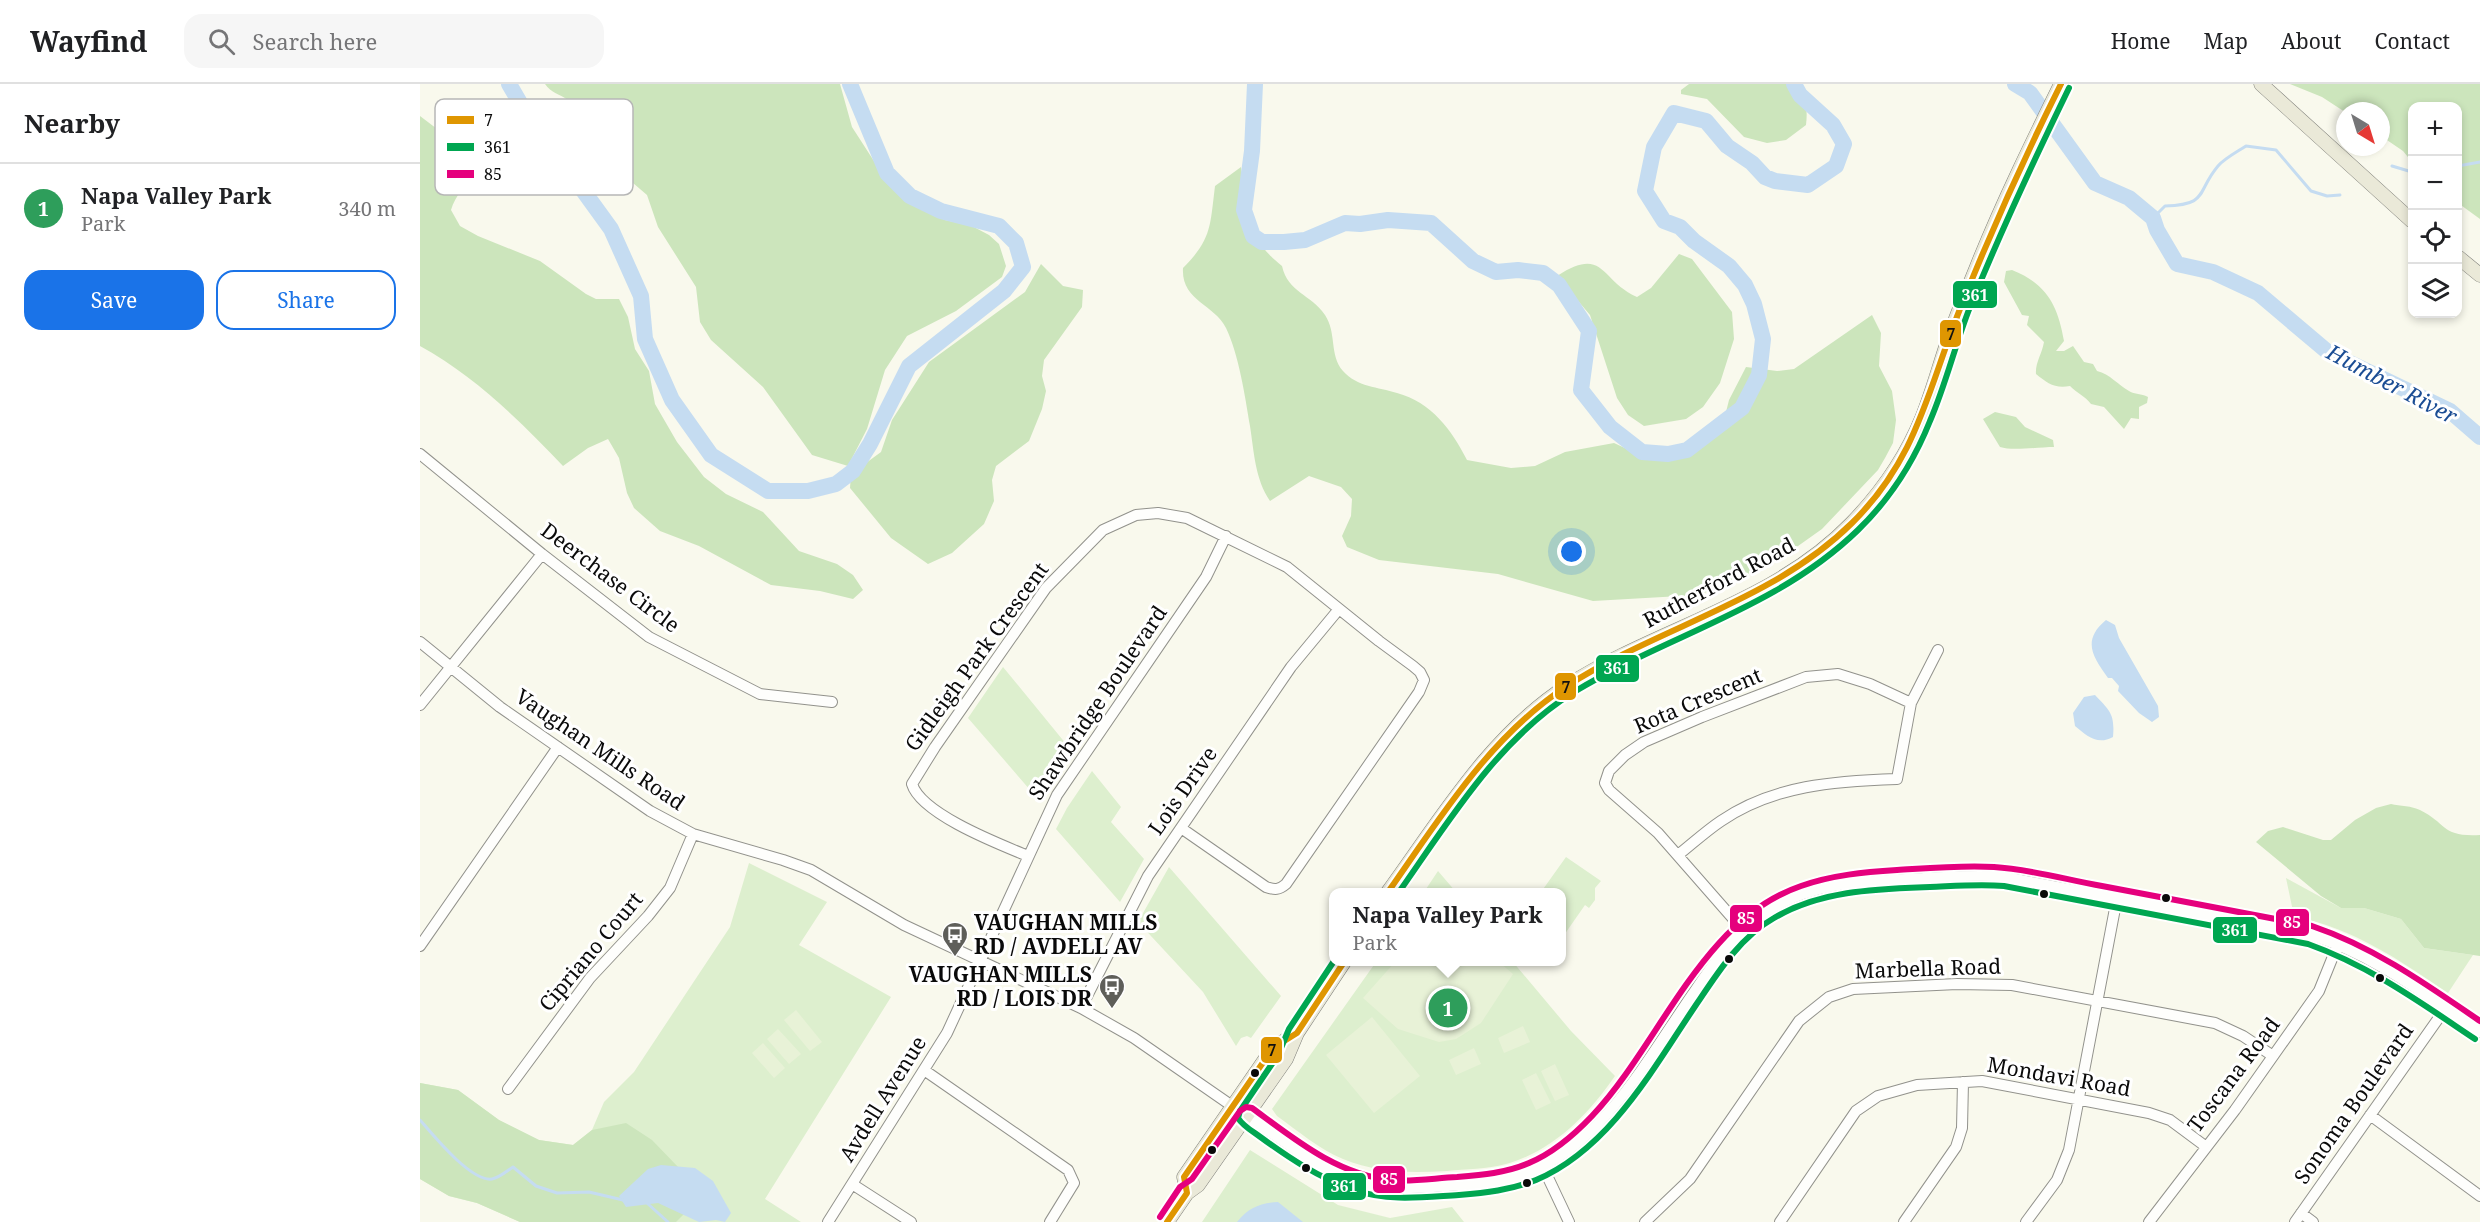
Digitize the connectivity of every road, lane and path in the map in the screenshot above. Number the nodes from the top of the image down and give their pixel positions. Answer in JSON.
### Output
{"nodes":[{"id":1,"x":2061,"y":84,"type":"edge"},
{"id":2,"x":2261,"y":84,"type":"edge"},
{"id":3,"x":2408,"y":217,"type":"edge"},
{"id":4,"x":2462,"y":261,"type":"edge"},
{"id":5,"x":2480,"y":275,"type":"edge"},
{"id":6,"x":420,"y":454,"type":"edge"},
{"id":7,"x":1226,"y":536,"type":"junction"},
{"id":8,"x":542,"y":554,"type":"junction"},
{"id":9,"x":1339,"y":609,"type":"junction"},
{"id":10,"x":420,"y":642,"type":"edge"},
{"id":11,"x":1938,"y":650,"type":"dead end"},
{"id":12,"x":451,"y":667,"type":"junction"},
{"id":13,"x":832,"y":702,"type":"dead end"},
{"id":14,"x":1911,"y":703,"type":"junction"},
{"id":15,"x":420,"y":705,"type":"edge"},
{"id":16,"x":558,"y":747,"type":"junction"},
{"id":17,"x":1181,"y":828,"type":"junction"},
{"id":18,"x":693,"y":834,"type":"junction"},
{"id":19,"x":1678,"y":855,"type":"junction"},
{"id":20,"x":1028,"y":856,"type":"junction"},
{"id":21,"x":1391,"y":888,"type":"edge"},
{"id":22,"x":2117,"y":898,"type":"junction"},
{"id":23,"x":1743,"y":930,"type":"junction"},
{"id":24,"x":2338,"y":944,"type":"junction"},
{"id":25,"x":420,"y":946,"type":"edge"},
{"id":26,"x":981,"y":960,"type":"junction"},
{"id":27,"x":1341,"y":966,"type":"edge"},
{"id":28,"x":2098,"y":1001,"type":"junction"},
{"id":29,"x":1081,"y":1008,"type":"junction"},
{"id":30,"x":2445,"y":1009,"type":"junction"},
{"id":31,"x":2480,"y":1032,"type":"edge"},
{"id":32,"x":1298,"y":1033,"type":"junction"},
{"id":33,"x":2273,"y":1056,"type":"junction"},
{"id":34,"x":924,"y":1070,"type":"junction"},
{"id":35,"x":1963,"y":1082,"type":"junction"},
{"id":36,"x":508,"y":1089,"type":"dead end"},
{"id":37,"x":2079,"y":1099,"type":"junction"},
{"id":38,"x":1233,"y":1106,"type":"junction"},
{"id":39,"x":2370,"y":1115,"type":"junction"},
{"id":40,"x":1247,"y":1116,"type":"junction"},
{"id":41,"x":2205,"y":1146,"type":"junction"},
{"id":42,"x":1543,"y":1167,"type":"junction"},
{"id":43,"x":852,"y":1184,"type":"junction"},
{"id":44,"x":1187,"y":1193,"type":"junction"},
{"id":45,"x":2480,"y":1196,"type":"edge"},
{"id":46,"x":2298,"y":1218,"type":"edge"},
{"id":47,"x":828,"y":1222,"type":"edge"},
{"id":48,"x":911,"y":1222,"type":"edge"},
{"id":49,"x":1050,"y":1222,"type":"edge"},
{"id":50,"x":1167,"y":1222,"type":"edge"},
{"id":51,"x":1569,"y":1222,"type":"edge"},
{"id":52,"x":1645,"y":1222,"type":"edge"},
{"id":53,"x":1780,"y":1222,"type":"edge"},
{"id":54,"x":1904,"y":1222,"type":"edge"},
{"id":55,"x":2026,"y":1222,"type":"edge"},
{"id":56,"x":2149,"y":1222,"type":"edge"},
{"id":57,"x":2313,"y":1222,"type":"edge"}],
"edges":[{"from":1,"to":21,"type":"main road","name":"Rutherford Road"},
{"from":2,"to":3,"type":"main road"},
{"from":4,"to":5,"type":"main road"},
{"from":6,"to":8,"type":"street","name":"Deerchase Circle"},
{"from":7,"to":9,"type":"street","name":"Gidleigh Park Crescent"},
{"from":7,"to":20,"type":"street","name":"Shawbridge Boulevard"},
{"from":7,"to":20,"type":"street","name":"Gidleigh Park Crescent"},
{"from":8,"to":12,"type":"street"},
{"from":8,"to":13,"type":"street","name":"Deerchase Circle"},
{"from":9,"to":17,"type":"street","name":"Lois Drive"},
{"from":9,"to":17,"type":"street","name":"Gidleigh Park Crescent"},
{"from":10,"to":12,"type":"street","name":"Vaughan Mills Road"},
{"from":11,"to":14,"type":"street"},
{"from":12,"to":15,"type":"street"},
{"from":12,"to":16,"type":"street","name":"Vaughan Mills Road"},
{"from":14,"to":19,"type":"street"},
{"from":14,"to":19,"type":"street","name":"Rota Crescent"},
{"from":16,"to":18,"type":"street","name":"Vaughan Mills Road"},
{"from":16,"to":25,"type":"street"},
{"from":17,"to":29,"type":"street","name":"Lois Drive"},
{"from":18,"to":26,"type":"street","name":"Vaughan Mills Road"},
{"from":18,"to":36,"type":"street","name":"Cipriano Court"},
{"from":19,"to":23,"type":"street","name":"Rota Crescent"},
{"from":20,"to":26,"type":"street","name":"Shawbridge Boulevard"},
{"from":22,"to":23,"type":"street","name":"Vaughan Mills Road"},
{"from":22,"to":24,"type":"street","name":"Vaughan Mills Road"},
{"from":22,"to":28,"type":"street"},
{"from":23,"to":42,"type":"street","name":"Vaughan Mills Road"},
{"from":24,"to":30,"type":"street","name":"Vaughan Mills Road"},
{"from":24,"to":33,"type":"street","name":"Toscana Road"},
{"from":26,"to":29,"type":"street","name":"Vaughan Mills Road"},
{"from":26,"to":34,"type":"street","name":"Avdell Avenue"},
{"from":27,"to":32,"type":"main road"},
{"from":28,"to":33,"type":"street","name":"Marbella Road"},
{"from":28,"to":37,"type":"street"},
{"from":28,"to":52,"type":"street","name":"Marbella Road"},
{"from":29,"to":38,"type":"street","name":"Vaughan Mills Road"},
{"from":30,"to":31,"type":"street","name":"Vaughan Mills Road"},
{"from":30,"to":39,"type":"street","name":"Sonoma Boulevard"},
{"from":32,"to":38,"type":"main road"},
{"from":32,"to":40,"type":"main road"},
{"from":33,"to":41,"type":"street","name":"Toscana Road"},
{"from":34,"to":43,"type":"street","name":"Avdell Avenue"},
{"from":34,"to":49,"type":"street"},
{"from":35,"to":37,"type":"street","name":"Mondavi Road"},
{"from":35,"to":53,"type":"street","name":"Mondavi Road"},
{"from":35,"to":54,"type":"street"},
{"from":37,"to":41,"type":"street","name":"Mondavi Road"},
{"from":37,"to":55,"type":"street"},
{"from":38,"to":40,"type":"street","name":"Vaughan Mills Road"},
{"from":38,"to":44,"type":"main road"},
{"from":39,"to":45,"type":"street"},
{"from":39,"to":46,"type":"street","name":"Sonoma Boulevard"},
{"from":40,"to":42,"type":"street","name":"Vaughan Mills Road"},
{"from":40,"to":44,"type":"main road"},
{"from":41,"to":56,"type":"street","name":"Toscana Road"},
{"from":42,"to":51,"type":"street"},
{"from":43,"to":47,"type":"street","name":"Avdell Avenue"},
{"from":43,"to":48,"type":"street"},
{"from":44,"to":50,"type":"main road"},
{"from":46,"to":57,"type":"street"}]}
